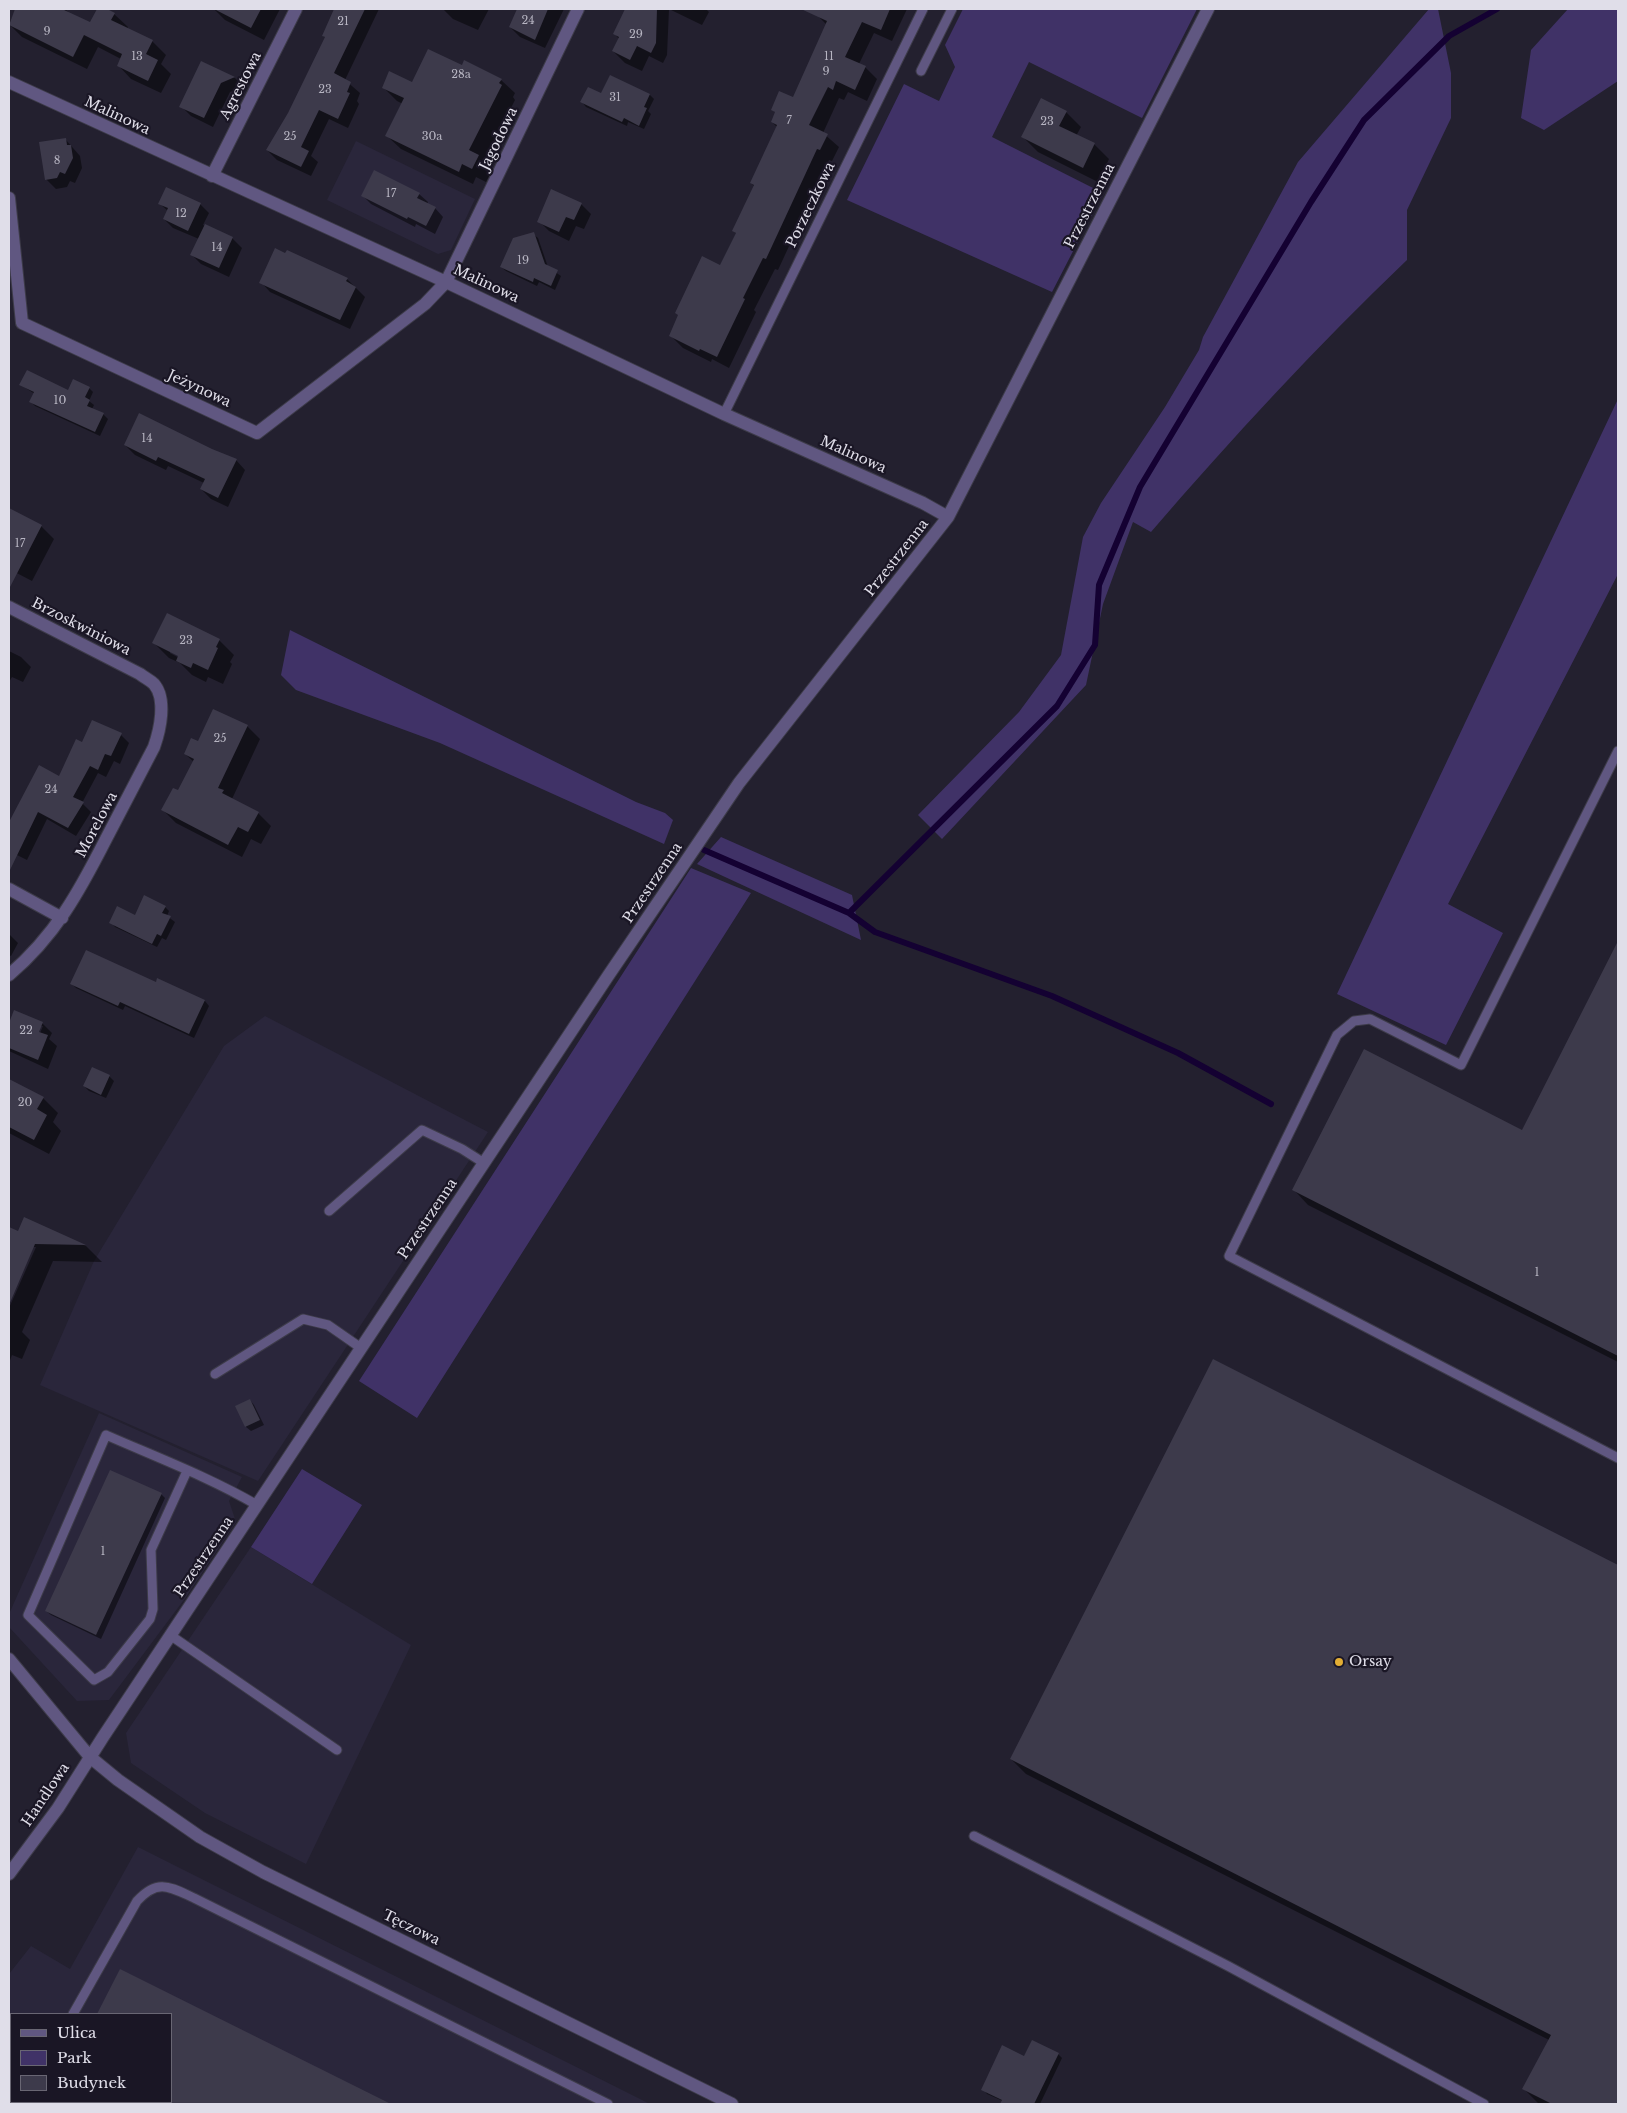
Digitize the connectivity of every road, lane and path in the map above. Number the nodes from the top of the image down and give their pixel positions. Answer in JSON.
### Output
{"nodes":[{"id":1,"x":296,"y":9,"type":"edge"},
{"id":2,"x":578,"y":9,"type":"edge"},
{"id":3,"x":923,"y":9,"type":"edge"},
{"id":4,"x":952,"y":9,"type":"edge"},
{"id":5,"x":1208,"y":9,"type":"edge"},
{"id":6,"x":921,"y":72,"type":"dead end"},
{"id":7,"x":9,"y":82,"type":"edge"},
{"id":8,"x":212,"y":176,"type":"junction"},
{"id":9,"x":9,"y":198,"type":"edge"},
{"id":10,"x":446,"y":282,"type":"junction"},
{"id":11,"x":724,"y":414,"type":"junction"},
{"id":12,"x":948,"y":517,"type":"junction"},
{"id":13,"x":9,"y":607,"type":"edge"},
{"id":14,"x":140,"y":674,"type":"joint"},
{"id":15,"x":1618,"y":751,"type":"edge"},
{"id":16,"x":9,"y":889,"type":"edge"},
{"id":17,"x":62,"y":918,"type":"junction"},
{"id":18,"x":9,"y":975,"type":"edge"},
{"id":19,"x":484,"y":1163,"type":"junction"},
{"id":20,"x":329,"y":1211,"type":"dead end"},
{"id":21,"x":361,"y":1348,"type":"junction"},
{"id":22,"x":216,"y":1374,"type":"dead end"},
{"id":23,"x":1618,"y":1458,"type":"edge"},
{"id":24,"x":187,"y":1471,"type":"junction"},
{"id":25,"x":257,"y":1505,"type":"junction"},
{"id":26,"x":170,"y":1635,"type":"junction"},
{"id":27,"x":9,"y":1659,"type":"edge"},
{"id":28,"x":337,"y":1750,"type":"dead end"},
{"id":29,"x":90,"y":1757,"type":"junction"},
{"id":30,"x":974,"y":1836,"type":"dead end"},
{"id":31,"x":9,"y":1874,"type":"edge"},
{"id":32,"x":74,"y":2013,"type":"edge"},
{"id":33,"x":608,"y":2104,"type":"edge"},
{"id":34,"x":732,"y":2104,"type":"edge"},
{"id":35,"x":1484,"y":2104,"type":"edge"}],
"edges":[{"from":1,"to":8,"type":"street","name":"Agrestowa"},
{"from":2,"to":10,"type":"street","name":"Jagodowa"},
{"from":3,"to":11,"type":"lane","name":"Porzeczkowa"},
{"from":4,"to":6,"type":"lane"},
{"from":5,"to":12,"type":"street","name":"Przestrzenna"},
{"from":7,"to":8,"type":"street","name":"Malinowa"},
{"from":8,"to":10,"type":"street","name":"Malinowa"},
{"from":9,"to":10,"type":"street","name":"Jeżynowa"},
{"from":10,"to":11,"type":"street","name":"Malinowa"},
{"from":11,"to":12,"type":"street","name":"Malinowa"},
{"from":12,"to":19,"type":"street","name":"Przestrzenna"},
{"from":13,"to":14,"type":"street","name":"Brzoskwiniowa"},
{"from":14,"to":17,"type":"street","name":"Morelowa"},
{"from":15,"to":23,"type":"lane"},
{"from":16,"to":17,"type":"street"},
{"from":17,"to":18,"type":"street","name":"Morelowa"},
{"from":19,"to":20,"type":"lane"},
{"from":19,"to":21,"type":"street","name":"Przestrzenna"},
{"from":21,"to":22,"type":"lane"},
{"from":21,"to":25,"type":"street","name":"Przestrzenna"},
{"from":24,"to":24,"type":"lane"},
{"from":24,"to":25,"type":"lane"},
{"from":25,"to":26,"type":"street","name":"Przestrzenna"},
{"from":26,"to":28,"type":"lane"},
{"from":26,"to":29,"type":"street","name":"Przestrzenna"},
{"from":27,"to":29,"type":"street","name":"Tęczowa"},
{"from":29,"to":31,"type":"street","name":"Handlowa"},
{"from":29,"to":34,"type":"street","name":"Tęczowa"},
{"from":30,"to":35,"type":"lane"},
{"from":32,"to":33,"type":"lane"}]}
